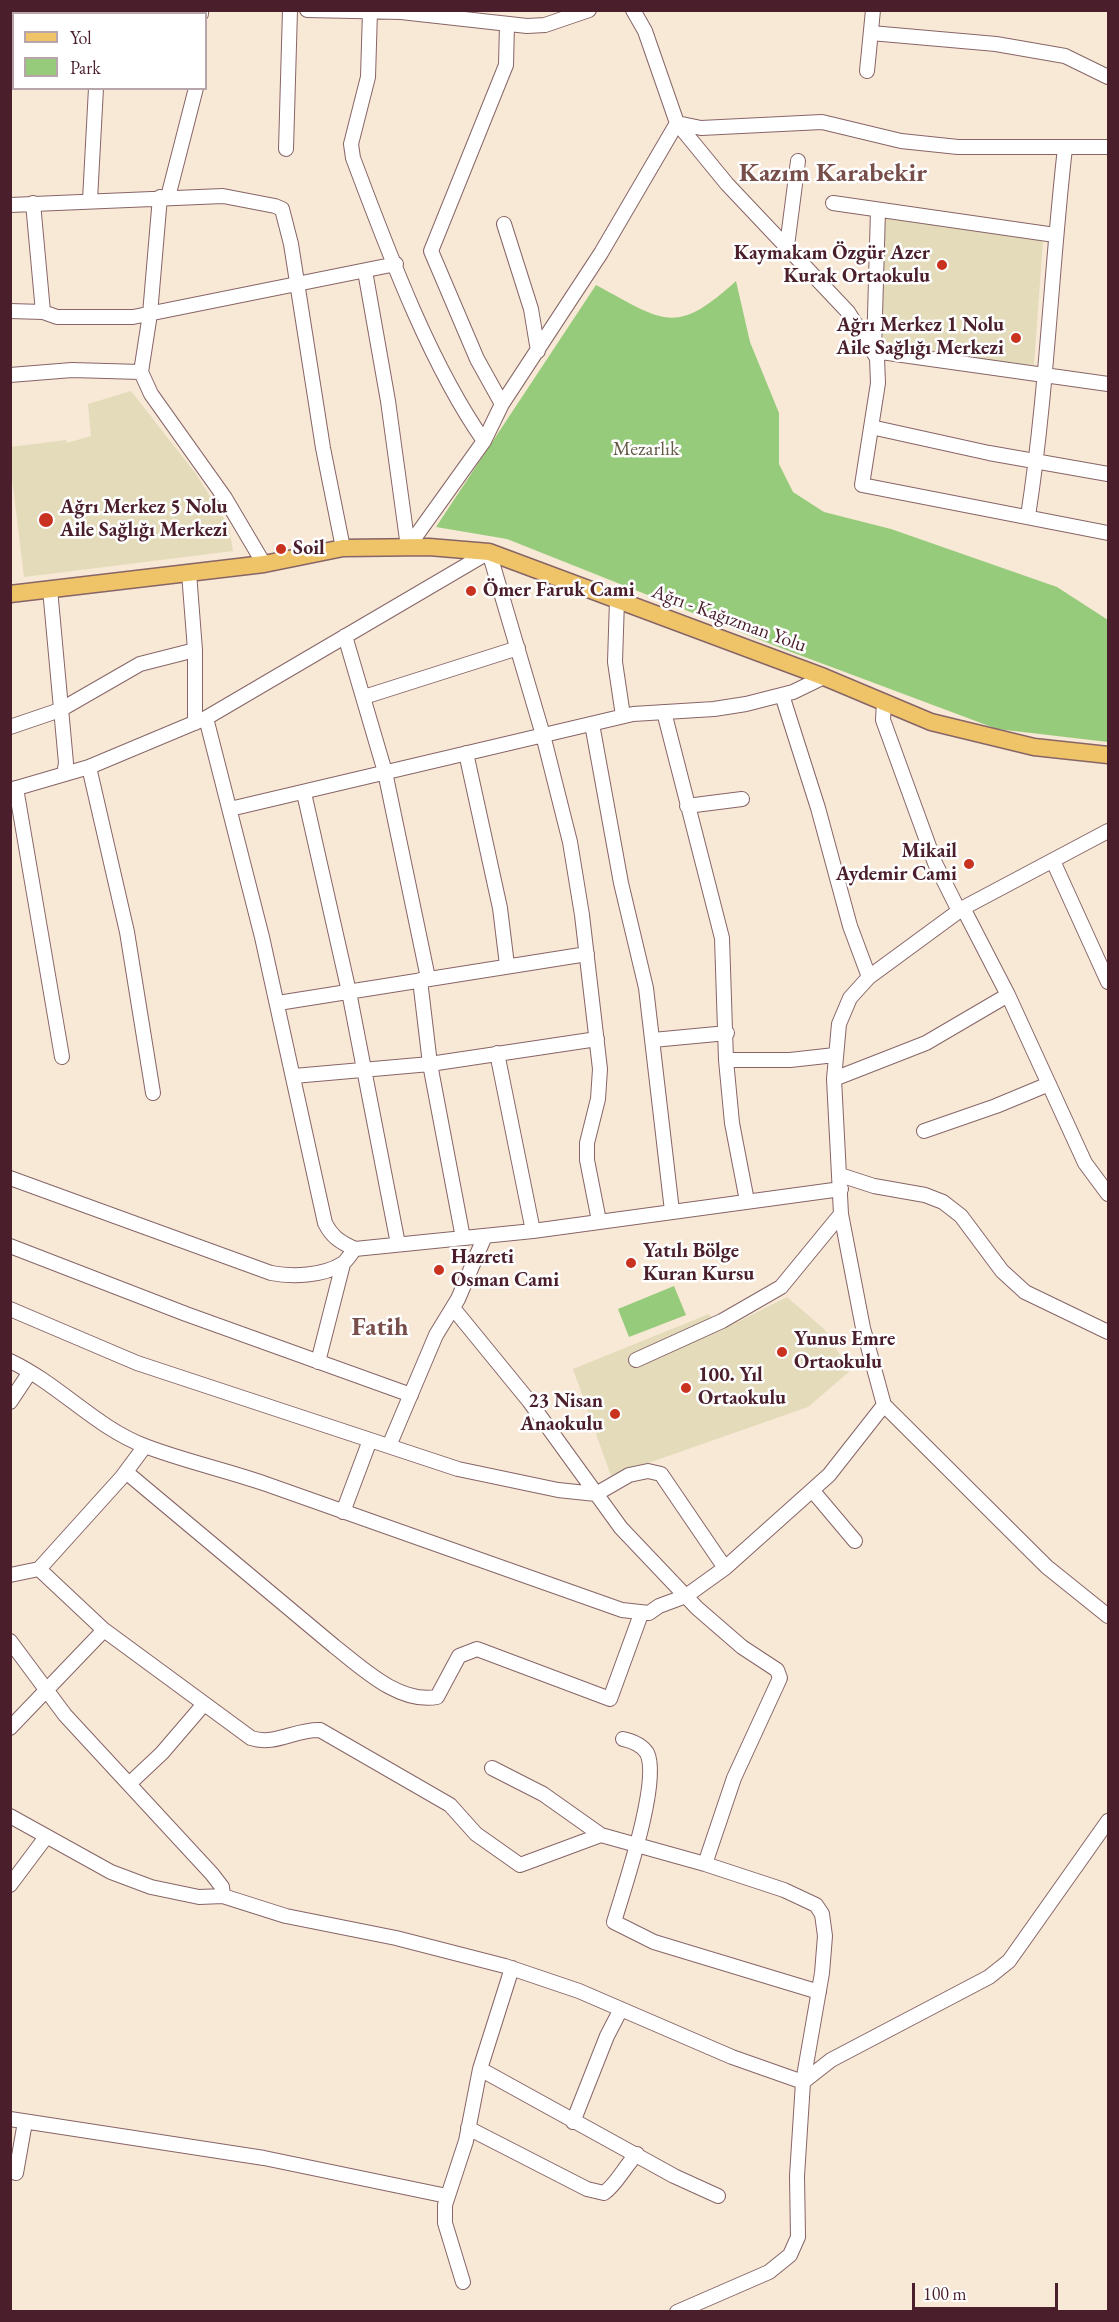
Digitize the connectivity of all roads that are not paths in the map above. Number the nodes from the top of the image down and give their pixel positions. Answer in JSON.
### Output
{"nodes":[{"id":1,"x":54,"y":10,"type":"edge"},
{"id":2,"x":290,"y":10,"type":"edge"},
{"id":3,"x":307,"y":10,"type":"edge"},
{"id":4,"x":589,"y":10,"type":"edge"},
{"id":5,"x":633,"y":10,"type":"edge"},
{"id":6,"x":873,"y":10,"type":"edge"},
{"id":7,"x":10,"y":11,"type":"edge"},
{"id":8,"x":347,"y":11,"type":"edge"},
{"id":9,"x":370,"y":11,"type":"edge"},
{"id":10,"x":507,"y":24,"type":"junction"},
{"id":11,"x":871,"y":33,"type":"junction"},
{"id":12,"x":867,"y":71,"type":"dead end"},
{"id":13,"x":1108,"y":76,"type":"edge"},
{"id":14,"x":96,"y":90,"type":"edge"},
{"id":15,"x":195,"y":90,"type":"edge"},
{"id":16,"x":677,"y":123,"type":"junction"},
{"id":17,"x":1108,"y":147,"type":"edge"},
{"id":18,"x":1065,"y":148,"type":"junction"},
{"id":19,"x":286,"y":149,"type":"dead end"},
{"id":20,"x":798,"y":161,"type":"dead end"},
{"id":21,"x":164,"y":197,"type":"junction"},
{"id":22,"x":90,"y":200,"type":"junction"},
{"id":23,"x":33,"y":203,"type":"junction"},
{"id":24,"x":833,"y":203,"type":"dead end"},
{"id":25,"x":10,"y":205,"type":"edge"},
{"id":26,"x":878,"y":210,"type":"junction"},
{"id":27,"x":504,"y":224,"type":"dead end"},
{"id":28,"x":1055,"y":235,"type":"junction"},
{"id":29,"x":787,"y":246,"type":"junction"},
{"id":30,"x":396,"y":264,"type":"junction"},
{"id":31,"x":365,"y":271,"type":"junction"},
{"id":32,"x":297,"y":285,"type":"junction"},
{"id":33,"x":10,"y":311,"type":"edge"},
{"id":34,"x":43,"y":312,"type":"junction"},
{"id":35,"x":150,"y":314,"type":"junction"},
{"id":36,"x":538,"y":351,"type":"junction"},
{"id":37,"x":874,"y":351,"type":"junction"},
{"id":38,"x":141,"y":372,"type":"junction"},
{"id":39,"x":10,"y":375,"type":"edge"},
{"id":40,"x":1045,"y":376,"type":"junction"},
{"id":41,"x":1108,"y":384,"type":"edge"},
{"id":42,"x":502,"y":404,"type":"junction"},
{"id":43,"x":871,"y":427,"type":"junction"},
{"id":44,"x":484,"y":441,"type":"junction"},
{"id":45,"x":1036,"y":460,"type":"junction"},
{"id":46,"x":1108,"y":474,"type":"edge"},
{"id":47,"x":1028,"y":516,"type":"junction"},
{"id":48,"x":1108,"y":533,"type":"edge"},
{"id":49,"x":408,"y":547,"type":"junction"},
{"id":50,"x":343,"y":548,"type":"junction"},
{"id":51,"x":489,"y":552,"type":"junction"},
{"id":52,"x":264,"y":564,"type":"junction"},
{"id":53,"x":189,"y":573,"type":"junction"},
{"id":54,"x":50,"y":589,"type":"junction"},
{"id":55,"x":10,"y":594,"type":"edge"},
{"id":56,"x":617,"y":600,"type":"junction"},
{"id":57,"x":345,"y":636,"type":"junction"},
{"id":58,"x":518,"y":648,"type":"junction"},
{"id":59,"x":195,"y":650,"type":"junction"},
{"id":60,"x":824,"y":677,"type":"junction"},
{"id":61,"x":782,"y":694,"type":"junction"},
{"id":62,"x":364,"y":697,"type":"junction"},
{"id":63,"x":884,"y":702,"type":"junction"},
{"id":64,"x":60,"y":710,"type":"junction"},
{"id":65,"x":664,"y":712,"type":"junction"},
{"id":66,"x":623,"y":716,"type":"junction"},
{"id":67,"x":200,"y":720,"type":"junction"},
{"id":68,"x":592,"y":723,"type":"junction"},
{"id":69,"x":10,"y":727,"type":"edge"},
{"id":70,"x":543,"y":735,"type":"junction"},
{"id":71,"x":466,"y":753,"type":"junction"},
{"id":72,"x":1108,"y":755,"type":"edge"},
{"id":73,"x":89,"y":766,"type":"junction"},
{"id":74,"x":385,"y":772,"type":"junction"},
{"id":75,"x":64,"y":774,"type":"junction"},
{"id":76,"x":14,"y":789,"type":"edge"},
{"id":77,"x":304,"y":793,"type":"junction"},
{"id":78,"x":742,"y":799,"type":"dead end"},
{"id":79,"x":687,"y":806,"type":"junction"},
{"id":80,"x":230,"y":809,"type":"junction"},
{"id":81,"x":1108,"y":831,"type":"edge"},
{"id":82,"x":1053,"y":861,"type":"junction"},
{"id":83,"x":961,"y":910,"type":"junction"},
{"id":84,"x":587,"y":954,"type":"junction"},
{"id":85,"x":507,"y":965,"type":"junction"},
{"id":86,"x":868,"y":977,"type":"junction"},
{"id":87,"x":424,"y":979,"type":"junction"},
{"id":88,"x":1108,"y":982,"type":"edge"},
{"id":89,"x":350,"y":992,"type":"junction"},
{"id":90,"x":1008,"y":995,"type":"junction"},
{"id":91,"x":278,"y":1003,"type":"junction"},
{"id":92,"x":727,"y":1033,"type":"junction"},
{"id":93,"x":597,"y":1039,"type":"junction"},
{"id":94,"x":653,"y":1040,"type":"junction"},
{"id":95,"x":497,"y":1053,"type":"junction"},
{"id":96,"x":835,"y":1055,"type":"junction"},
{"id":97,"x":62,"y":1057,"type":"dead end"},
{"id":98,"x":726,"y":1060,"type":"junction"},
{"id":99,"x":430,"y":1064,"type":"junction"},
{"id":100,"x":365,"y":1071,"type":"junction"},
{"id":101,"x":294,"y":1076,"type":"junction"},
{"id":102,"x":834,"y":1078,"type":"junction"},
{"id":103,"x":1049,"y":1084,"type":"junction"},
{"id":104,"x":153,"y":1093,"type":"dead end"},
{"id":105,"x":924,"y":1131,"type":"dead end"},
{"id":106,"x":10,"y":1178,"type":"edge"},
{"id":107,"x":841,"y":1182,"type":"junction"},
{"id":108,"x":1108,"y":1194,"type":"edge"},
{"id":109,"x":747,"y":1201,"type":"junction"},
{"id":110,"x":672,"y":1211,"type":"junction"},
{"id":111,"x":841,"y":1214,"type":"junction"},
{"id":112,"x":599,"y":1221,"type":"junction"},
{"id":113,"x":532,"y":1231,"type":"junction"},
{"id":114,"x":485,"y":1236,"type":"junction"},
{"id":115,"x":463,"y":1238,"type":"junction"},
{"id":116,"x":398,"y":1244,"type":"junction"},
{"id":117,"x":10,"y":1246,"type":"edge"},
{"id":118,"x":355,"y":1249,"type":"junction"},
{"id":119,"x":343,"y":1264,"type":"junction"},
{"id":120,"x":10,"y":1308,"type":"edge"},
{"id":121,"x":453,"y":1308,"type":"junction"},
{"id":122,"x":1108,"y":1332,"type":"edge"},
{"id":123,"x":636,"y":1360,"type":"dead end"},
{"id":124,"x":10,"y":1361,"type":"edge"},
{"id":125,"x":318,"y":1362,"type":"junction"},
{"id":126,"x":30,"y":1372,"type":"junction"},
{"id":127,"x":411,"y":1395,"type":"junction"},
{"id":128,"x":10,"y":1402,"type":"edge"},
{"id":129,"x":884,"y":1405,"type":"junction"},
{"id":130,"x":370,"y":1440,"type":"junction"},
{"id":131,"x":145,"y":1446,"type":"junction"},
{"id":132,"x":389,"y":1446,"type":"junction"},
{"id":133,"x":126,"y":1472,"type":"junction"},
{"id":134,"x":812,"y":1490,"type":"junction"},
{"id":135,"x":596,"y":1494,"type":"junction"},
{"id":136,"x":343,"y":1512,"type":"junction"},
{"id":137,"x":855,"y":1541,"type":"dead end"},
{"id":138,"x":725,"y":1568,"type":"junction"},
{"id":139,"x":39,"y":1569,"type":"junction"},
{"id":140,"x":10,"y":1575,"type":"edge"},
{"id":141,"x":686,"y":1596,"type":"junction"},
{"id":142,"x":641,"y":1614,"type":"junction"},
{"id":143,"x":1108,"y":1616,"type":"edge"},
{"id":144,"x":104,"y":1630,"type":"junction"},
{"id":145,"x":10,"y":1641,"type":"edge"},
{"id":146,"x":45,"y":1690,"type":"junction"},
{"id":147,"x":204,"y":1704,"type":"junction"},
{"id":148,"x":10,"y":1728,"type":"edge"},
{"id":149,"x":623,"y":1739,"type":"dead end"},
{"id":150,"x":492,"y":1768,"type":"dead end"},
{"id":151,"x":129,"y":1784,"type":"junction"},
{"id":152,"x":10,"y":1816,"type":"edge"},
{"id":153,"x":1108,"y":1821,"type":"edge"},
{"id":154,"x":601,"y":1835,"type":"junction"},
{"id":155,"x":1104,"y":1835,"type":"edge"},
{"id":156,"x":46,"y":1837,"type":"junction"},
{"id":157,"x":637,"y":1845,"type":"junction"},
{"id":158,"x":705,"y":1864,"type":"junction"},
{"id":159,"x":11,"y":1881,"type":"edge"},
{"id":160,"x":223,"y":1896,"type":"junction"},
{"id":161,"x":512,"y":1968,"type":"junction"},
{"id":162,"x":819,"y":1992,"type":"junction"},
{"id":163,"x":621,"y":2009,"type":"junction"},
{"id":164,"x":480,"y":2069,"type":"junction"},
{"id":165,"x":802,"y":2082,"type":"junction"},
{"id":166,"x":10,"y":2120,"type":"edge"},
{"id":167,"x":25,"y":2122,"type":"junction"},
{"id":168,"x":573,"y":2122,"type":"junction"},
{"id":169,"x":468,"y":2128,"type":"junction"},
{"id":170,"x":637,"y":2154,"type":"junction"},
{"id":171,"x":16,"y":2173,"type":"dead end"},
{"id":172,"x":447,"y":2196,"type":"junction"},
{"id":173,"x":718,"y":2196,"type":"dead end"},
{"id":174,"x":463,"y":2282,"type":"dead end"},
{"id":175,"x":677,"y":2312,"type":"edge"}],
"edges":[{"from":1,"to":7,"type":"street"},
{"from":2,"to":19,"type":"street"},
{"from":3,"to":8,"type":"street"},
{"from":4,"to":10,"type":"street"},
{"from":5,"to":16,"type":"street"},
{"from":6,"to":11,"type":"street"},
{"from":8,"to":9,"type":"street"},
{"from":9,"to":10,"type":"street"},
{"from":9,"to":30,"type":"street"},
{"from":10,"to":42,"type":"street"},
{"from":11,"to":12,"type":"street"},
{"from":11,"to":13,"type":"street"},
{"from":14,"to":22,"type":"street"},
{"from":15,"to":21,"type":"street"},
{"from":16,"to":18,"type":"street"},
{"from":16,"to":29,"type":"street"},
{"from":16,"to":36,"type":"street"},
{"from":17,"to":18,"type":"street"},
{"from":18,"to":28,"type":"street"},
{"from":20,"to":29,"type":"street"},
{"from":21,"to":22,"type":"street"},
{"from":21,"to":32,"type":"street"},
{"from":21,"to":35,"type":"street"},
{"from":22,"to":23,"type":"street"},
{"from":23,"to":25,"type":"street"},
{"from":23,"to":34,"type":"street"},
{"from":24,"to":26,"type":"street"},
{"from":26,"to":28,"type":"street"},
{"from":26,"to":37,"type":"street"},
{"from":27,"to":36,"type":"street"},
{"from":28,"to":40,"type":"street"},
{"from":29,"to":37,"type":"street"},
{"from":30,"to":31,"type":"street"},
{"from":30,"to":44,"type":"street"},
{"from":31,"to":32,"type":"street"},
{"from":31,"to":49,"type":"street"},
{"from":32,"to":35,"type":"street"},
{"from":32,"to":50,"type":"street"},
{"from":33,"to":34,"type":"street"},
{"from":34,"to":35,"type":"street"},
{"from":35,"to":38,"type":"street"},
{"from":36,"to":42,"type":"street"},
{"from":37,"to":40,"type":"street"},
{"from":37,"to":43,"type":"street"},
{"from":38,"to":39,"type":"street"},
{"from":38,"to":52,"type":"street"},
{"from":40,"to":41,"type":"street"},
{"from":40,"to":45,"type":"street"},
{"from":42,"to":44,"type":"street"},
{"from":43,"to":45,"type":"street"},
{"from":43,"to":47,"type":"street"},
{"from":44,"to":49,"type":"street"},
{"from":45,"to":46,"type":"street"},
{"from":45,"to":47,"type":"street"},
{"from":47,"to":48,"type":"street"},
{"from":49,"to":50,"type":"main road","name":"Ağrı - Kağızman Yolu"},
{"from":49,"to":51,"type":"main road","name":"Ağrı - Kağızman Yolu"},
{"from":50,"to":52,"type":"main road","name":"Ağrı - Kağızman Yolu"},
{"from":51,"to":56,"type":"main road","name":"Ağrı - Kağızman Yolu"},
{"from":51,"to":57,"type":"street"},
{"from":51,"to":58,"type":"street"},
{"from":52,"to":53,"type":"main road","name":"Ağrı - Kağızman Yolu"},
{"from":53,"to":54,"type":"main road","name":"Ağrı - Kağızman Yolu"},
{"from":53,"to":59,"type":"street"},
{"from":54,"to":55,"type":"main road","name":"Ağrı - Kağızman Yolu"},
{"from":54,"to":64,"type":"street"},
{"from":56,"to":60,"type":"main road","name":"Ağrı - Kağızman Yolu"},
{"from":56,"to":66,"type":"street"},
{"from":57,"to":62,"type":"street"},
{"from":57,"to":67,"type":"street"},
{"from":58,"to":62,"type":"street"},
{"from":58,"to":70,"type":"street"},
{"from":59,"to":64,"type":"street"},
{"from":59,"to":67,"type":"street"},
{"from":60,"to":61,"type":"street"},
{"from":60,"to":63,"type":"main road","name":"Ağrı - Kağızman Yolu"},
{"from":61,"to":65,"type":"street"},
{"from":61,"to":86,"type":"street"},
{"from":62,"to":74,"type":"street"},
{"from":63,"to":72,"type":"main road","name":"Ağrı - Kağızman Yolu"},
{"from":63,"to":83,"type":"street"},
{"from":64,"to":69,"type":"street"},
{"from":64,"to":75,"type":"street"},
{"from":65,"to":66,"type":"street"},
{"from":65,"to":79,"type":"street"},
{"from":66,"to":68,"type":"street"},
{"from":67,"to":73,"type":"street"},
{"from":67,"to":80,"type":"street"},
{"from":68,"to":70,"type":"street"},
{"from":68,"to":94,"type":"street"},
{"from":70,"to":71,"type":"street"},
{"from":70,"to":84,"type":"street"},
{"from":71,"to":74,"type":"street"},
{"from":71,"to":85,"type":"street"},
{"from":73,"to":75,"type":"street"},
{"from":73,"to":104,"type":"street"},
{"from":74,"to":77,"type":"street"},
{"from":74,"to":87,"type":"street"},
{"from":75,"to":76,"type":"street"},
{"from":76,"to":97,"type":"street"},
{"from":77,"to":80,"type":"street"},
{"from":77,"to":89,"type":"street"},
{"from":78,"to":79,"type":"street"},
{"from":79,"to":92,"type":"street"},
{"from":80,"to":91,"type":"street"},
{"from":81,"to":82,"type":"street"},
{"from":82,"to":83,"type":"street"},
{"from":82,"to":88,"type":"street"},
{"from":83,"to":86,"type":"street"},
{"from":83,"to":90,"type":"street"},
{"from":84,"to":85,"type":"street"},
{"from":84,"to":93,"type":"street"},
{"from":85,"to":87,"type":"street"},
{"from":86,"to":96,"type":"street"},
{"from":87,"to":89,"type":"street"},
{"from":87,"to":99,"type":"street"},
{"from":89,"to":91,"type":"street"},
{"from":89,"to":100,"type":"street"},
{"from":90,"to":102,"type":"street"},
{"from":90,"to":103,"type":"street"},
{"from":91,"to":101,"type":"street"},
{"from":92,"to":94,"type":"street"},
{"from":92,"to":98,"type":"street"},
{"from":93,"to":95,"type":"street"},
{"from":93,"to":112,"type":"street"},
{"from":94,"to":110,"type":"street"},
{"from":95,"to":99,"type":"street"},
{"from":95,"to":113,"type":"street"},
{"from":96,"to":98,"type":"street"},
{"from":96,"to":102,"type":"street"},
{"from":98,"to":109,"type":"street"},
{"from":99,"to":100,"type":"street"},
{"from":99,"to":115,"type":"street"},
{"from":100,"to":101,"type":"street"},
{"from":100,"to":116,"type":"street"},
{"from":101,"to":118,"type":"street"},
{"from":102,"to":107,"type":"street"},
{"from":103,"to":105,"type":"street"},
{"from":103,"to":108,"type":"street"},
{"from":106,"to":119,"type":"street"},
{"from":107,"to":109,"type":"street"},
{"from":107,"to":111,"type":"street"},
{"from":107,"to":122,"type":"street"},
{"from":109,"to":110,"type":"street"},
{"from":110,"to":112,"type":"street"},
{"from":111,"to":123,"type":"street"},
{"from":111,"to":129,"type":"street"},
{"from":112,"to":113,"type":"street"},
{"from":113,"to":114,"type":"street"},
{"from":114,"to":115,"type":"street"},
{"from":114,"to":121,"type":"street"},
{"from":115,"to":116,"type":"street"},
{"from":116,"to":118,"type":"street"},
{"from":117,"to":125,"type":"street"},
{"from":118,"to":119,"type":"street"},
{"from":119,"to":125,"type":"street"},
{"from":120,"to":130,"type":"street"},
{"from":121,"to":127,"type":"street"},
{"from":121,"to":135,"type":"street"},
{"from":124,"to":126,"type":"street"},
{"from":125,"to":127,"type":"street"},
{"from":126,"to":128,"type":"street"},
{"from":126,"to":131,"type":"street"},
{"from":127,"to":132,"type":"street"},
{"from":129,"to":134,"type":"street"},
{"from":129,"to":143,"type":"street"},
{"from":130,"to":132,"type":"street"},
{"from":130,"to":136,"type":"street"},
{"from":131,"to":133,"type":"street"},
{"from":131,"to":136,"type":"street"},
{"from":132,"to":135,"type":"street"},
{"from":133,"to":139,"type":"street"},
{"from":133,"to":142,"type":"street"},
{"from":134,"to":137,"type":"street"},
{"from":134,"to":138,"type":"street"},
{"from":135,"to":138,"type":"street"},
{"from":135,"to":141,"type":"street"},
{"from":136,"to":142,"type":"street"},
{"from":138,"to":141,"type":"street"},
{"from":139,"to":140,"type":"street"},
{"from":139,"to":144,"type":"street"},
{"from":141,"to":142,"type":"street"},
{"from":141,"to":158,"type":"street"},
{"from":144,"to":146,"type":"street"},
{"from":144,"to":147,"type":"street"},
{"from":145,"to":146,"type":"street"},
{"from":146,"to":148,"type":"street"},
{"from":146,"to":151,"type":"street"},
{"from":147,"to":151,"type":"street"},
{"from":147,"to":154,"type":"street"},
{"from":149,"to":157,"type":"street"},
{"from":150,"to":154,"type":"street"},
{"from":151,"to":160,"type":"street"},
{"from":152,"to":156,"type":"street"},
{"from":153,"to":155,"type":"street"},
{"from":154,"to":157,"type":"street"},
{"from":155,"to":165,"type":"street"},
{"from":156,"to":159,"type":"street"},
{"from":156,"to":160,"type":"street"},
{"from":157,"to":158,"type":"street"},
{"from":157,"to":162,"type":"street"},
{"from":158,"to":162,"type":"street"},
{"from":160,"to":161,"type":"street"},
{"from":161,"to":163,"type":"street"},
{"from":161,"to":164,"type":"street"},
{"from":162,"to":165,"type":"street"},
{"from":163,"to":165,"type":"street"},
{"from":163,"to":168,"type":"street"},
{"from":164,"to":168,"type":"street"},
{"from":164,"to":169,"type":"street"},
{"from":165,"to":175,"type":"street"},
{"from":166,"to":167,"type":"street"},
{"from":167,"to":171,"type":"street"},
{"from":167,"to":172,"type":"street"},
{"from":168,"to":170,"type":"street"},
{"from":169,"to":170,"type":"street"},
{"from":169,"to":172,"type":"street"},
{"from":170,"to":173,"type":"street"},
{"from":172,"to":174,"type":"street"}]}
